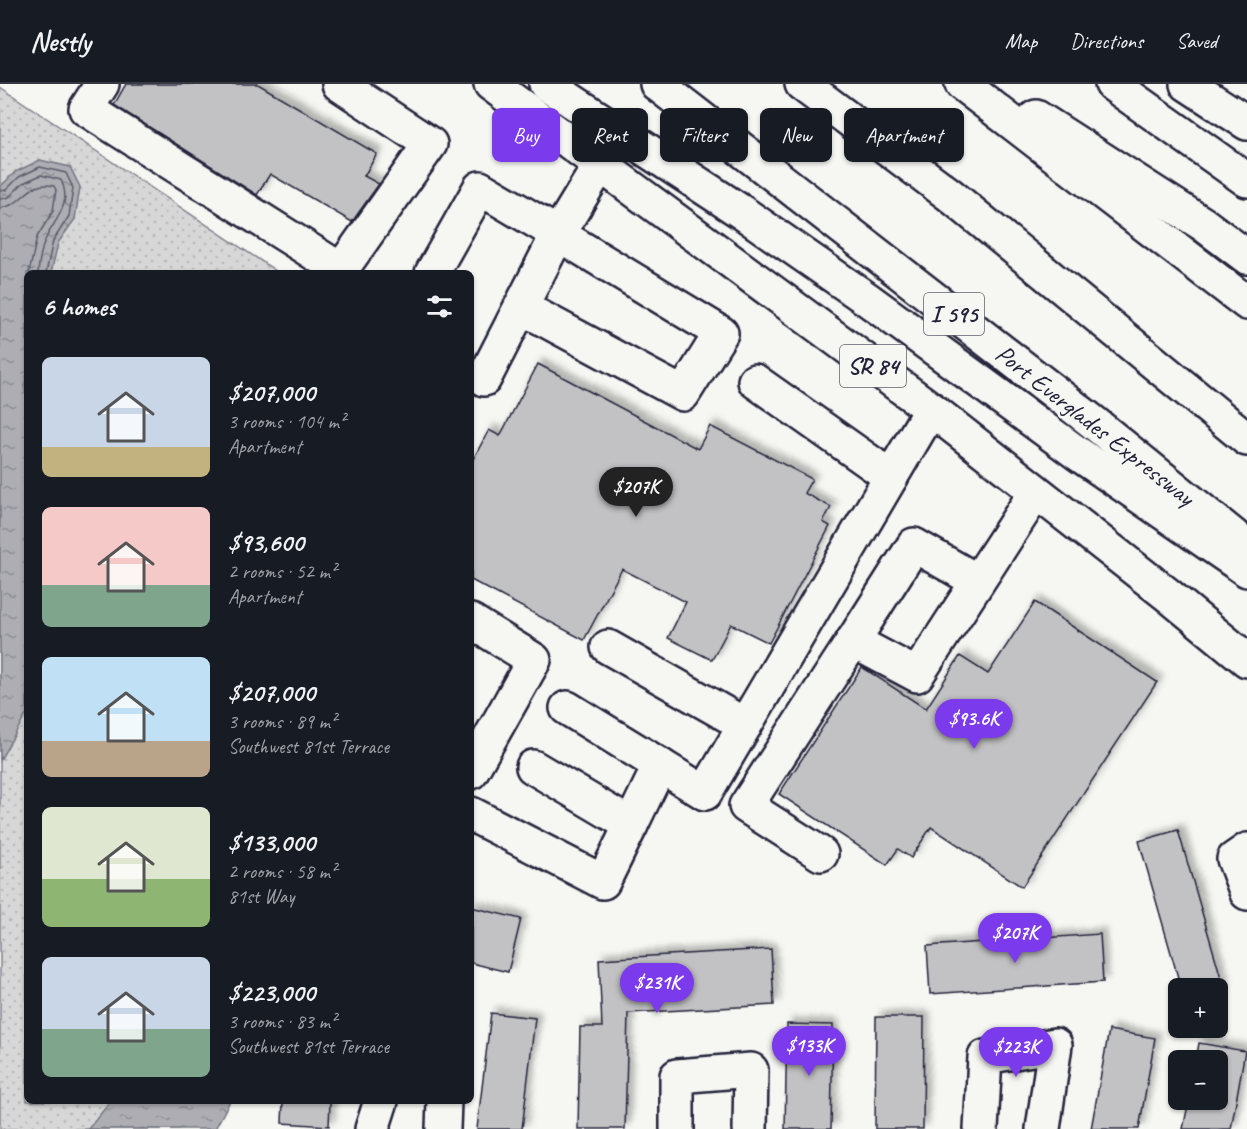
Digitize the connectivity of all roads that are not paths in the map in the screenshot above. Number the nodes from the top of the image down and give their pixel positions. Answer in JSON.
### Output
{"nodes":[{"id":1,"x":102,"y":84,"type":"edge"},
{"id":2,"x":339,"y":84,"type":"edge"},
{"id":3,"x":491,"y":84,"type":"edge"},
{"id":4,"x":546,"y":84,"type":"edge"},
{"id":5,"x":657,"y":84,"type":"edge"},
{"id":6,"x":802,"y":84,"type":"edge"},
{"id":7,"x":962,"y":84,"type":"edge"},
{"id":8,"x":985,"y":84,"type":"edge"},
{"id":9,"x":1112,"y":84,"type":"edge"},
{"id":10,"x":1187,"y":84,"type":"edge"},
{"id":11,"x":1247,"y":123,"type":"edge"},
{"id":12,"x":600,"y":165,"type":"junction"},
{"id":13,"x":1247,"y":180,"type":"edge"},
{"id":14,"x":558,"y":234,"type":"junction"},
{"id":15,"x":1247,"y":257,"type":"edge"},
{"id":16,"x":434,"y":270,"type":"edge"},
{"id":17,"x":1247,"y":303,"type":"edge"},
{"id":18,"x":521,"y":307,"type":"junction"},
{"id":19,"x":475,"y":381,"type":"edge"},
{"id":20,"x":755,"y":381,"type":"dead end"},
{"id":21,"x":931,"y":409,"type":"junction"},
{"id":22,"x":1247,"y":439,"type":"edge"},
{"id":23,"x":891,"y":477,"type":"junction"},
{"id":24,"x":1036,"y":492,"type":"junction"},
{"id":25,"x":1247,"y":547,"type":"edge"},
{"id":26,"x":1247,"y":570,"type":"edge"},
{"id":27,"x":977,"y":581,"type":"junction"},
{"id":28,"x":474,"y":623,"type":"edge"},
{"id":29,"x":853,"y":641,"type":"junction"},
{"id":30,"x":608,"y":647,"type":"dead end"},
{"id":31,"x":1247,"y":660,"type":"edge"},
{"id":32,"x":567,"y":708,"type":"dead end"},
{"id":33,"x":745,"y":725,"type":"junction"},
{"id":34,"x":660,"y":765,"type":"junction"},
{"id":35,"x":474,"y":767,"type":"edge"},
{"id":36,"x":533,"y":767,"type":"dead end"},
{"id":37,"x":474,"y":816,"type":"edge"},
{"id":38,"x":631,"y":825,"type":"junction"},
{"id":39,"x":1247,"y":850,"type":"edge"},
{"id":40,"x":821,"y":854,"type":"dead end"},
{"id":41,"x":1247,"y":892,"type":"edge"},
{"id":42,"x":380,"y":1104,"type":"edge"},
{"id":43,"x":444,"y":1104,"type":"edge"},
{"id":44,"x":372,"y":1129,"type":"edge"},
{"id":45,"x":442,"y":1129,"type":"edge"},
{"id":46,"x":677,"y":1129,"type":"edge"},
{"id":47,"x":750,"y":1129,"type":"edge"},
{"id":48,"x":981,"y":1129,"type":"edge"},
{"id":49,"x":1043,"y":1129,"type":"edge"}],
"edges":[{"from":1,"to":2,"type":"main road"},
{"from":3,"to":12,"type":"main road","number":"SR 84"},
{"from":4,"to":26,"type":"main road"},
{"from":5,"to":25,"type":"main road","name":"Port Everglades Expressway","number":"I 595"},
{"from":6,"to":22,"type":"main road"},
{"from":7,"to":17,"type":"main road"},
{"from":8,"to":15,"type":"main road"},
{"from":9,"to":13,"type":"main road"},
{"from":10,"to":11,"type":"main road"},
{"from":12,"to":14,"type":"main road"},
{"from":12,"to":21,"type":"main road","number":"SR 84"},
{"from":14,"to":16,"type":"main road"},
{"from":14,"to":18,"type":"main road"},
{"from":14,"to":18,"type":"main road"},
{"from":18,"to":19,"type":"main road"},
{"from":20,"to":23,"type":"main road"},
{"from":21,"to":23,"type":"main road"},
{"from":21,"to":24,"type":"main road","number":"SR 84"},
{"from":23,"to":33,"type":"main road"},
{"from":24,"to":27,"type":"main road"},
{"from":24,"to":31,"type":"main road","number":"SR 84"},
{"from":27,"to":29,"type":"main road"},
{"from":27,"to":29,"type":"main road"},
{"from":28,"to":35,"type":"main road"},
{"from":29,"to":40,"type":"main road"},
{"from":30,"to":33,"type":"main road"},
{"from":32,"to":34,"type":"main road"},
{"from":33,"to":34,"type":"main road"},
{"from":34,"to":38,"type":"main road"},
{"from":36,"to":38,"type":"main road"},
{"from":37,"to":38,"type":"main road"},
{"from":39,"to":41,"type":"main road"},
{"from":42,"to":44,"type":"main road"},
{"from":43,"to":45,"type":"main road"},
{"from":46,"to":47,"type":"main road"},
{"from":48,"to":49,"type":"main road"}]}
